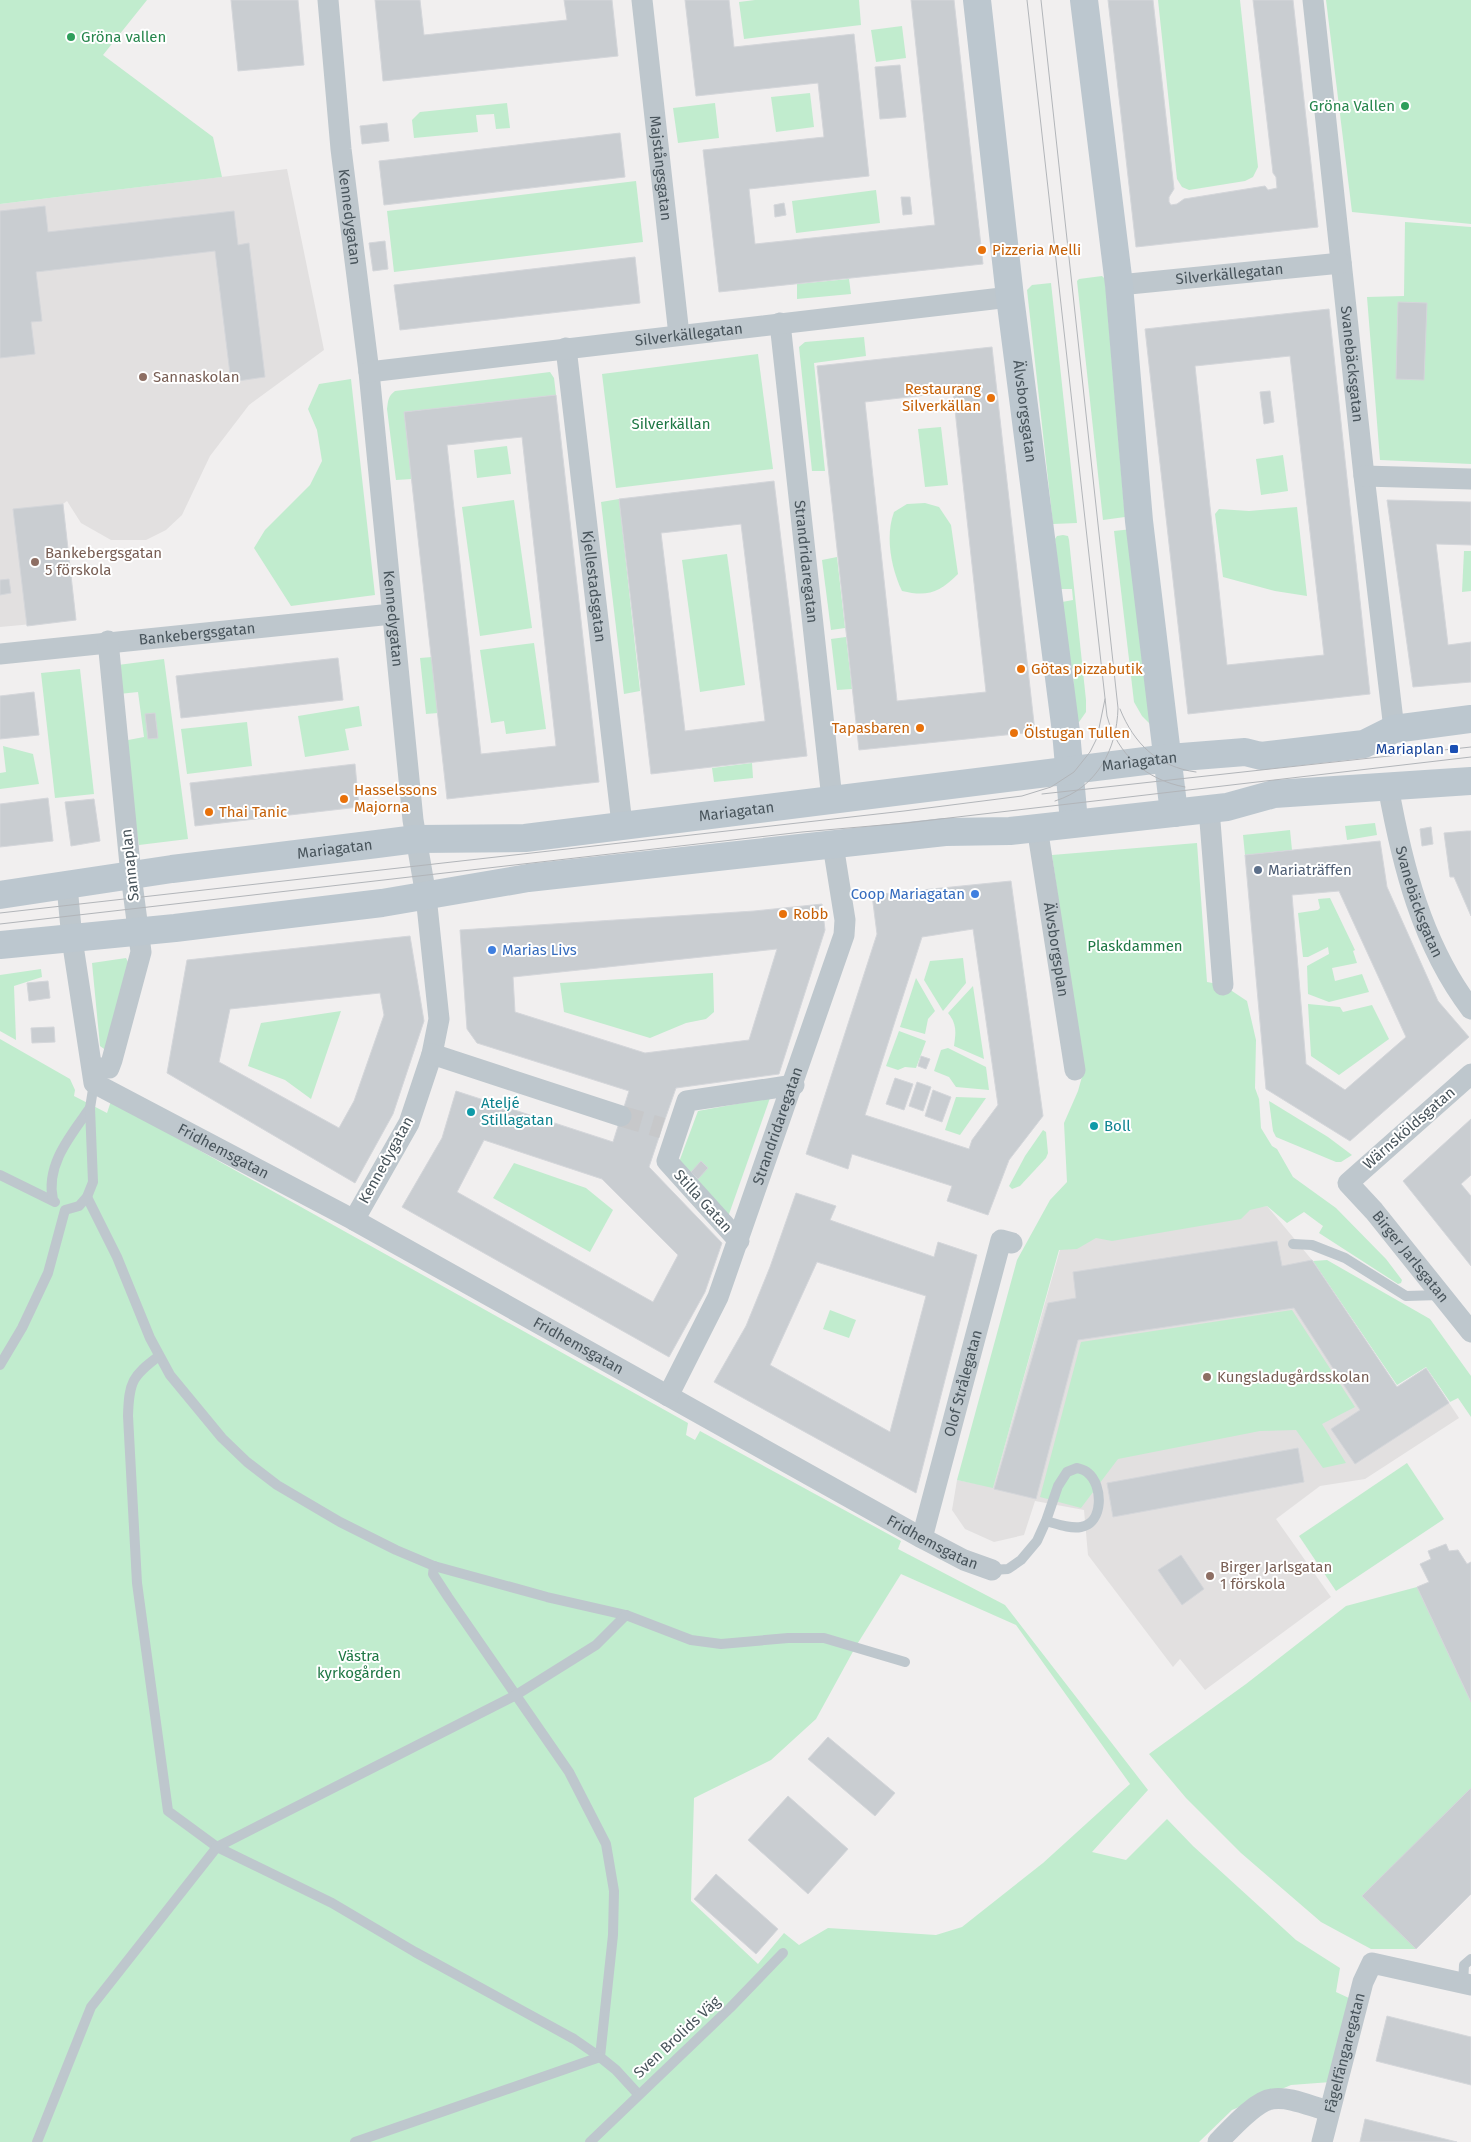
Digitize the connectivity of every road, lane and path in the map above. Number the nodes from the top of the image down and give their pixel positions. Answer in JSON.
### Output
{"nodes":[{"id":1,"x":328,"y":0,"type":"edge"},
{"id":2,"x":642,"y":0,"type":"edge"},
{"id":3,"x":978,"y":0,"type":"edge"},
{"id":4,"x":1084,"y":0,"type":"edge"},
{"id":5,"x":1312,"y":0,"type":"edge"},
{"id":6,"x":1341,"y":263,"type":"junction"},
{"id":7,"x":1119,"y":285,"type":"junction"},
{"id":8,"x":1010,"y":296,"type":"junction"},
{"id":9,"x":780,"y":323,"type":"junction"},
{"id":10,"x":679,"y":335,"type":"junction"},
{"id":11,"x":566,"y":348,"type":"junction"},
{"id":12,"x":369,"y":372,"type":"junction"},
{"id":13,"x":1364,"y":476,"type":"junction"},
{"id":14,"x":1471,"y":479,"type":"edge"},
{"id":15,"x":392,"y":614,"type":"junction"},
{"id":16,"x":108,"y":641,"type":"junction"},
{"id":17,"x":0,"y":654,"type":"edge"},
{"id":18,"x":1471,"y":719,"type":"edge"},
{"id":19,"x":1394,"y":729,"type":"junction"},
{"id":20,"x":1169,"y":758,"type":"junction"},
{"id":21,"x":1070,"y":770,"type":"junction"},
{"id":22,"x":1471,"y":781,"type":"edge"},
{"id":23,"x":1388,"y":786,"type":"junction"},
{"id":24,"x":832,"y":799,"type":"junction"},
{"id":25,"x":1209,"y":809,"type":"junction"},
{"id":26,"x":1174,"y":813,"type":"junction"},
{"id":27,"x":1074,"y":822,"type":"junction"},
{"id":28,"x":622,"y":824,"type":"junction"},
{"id":29,"x":1037,"y":827,"type":"junction"},
{"id":30,"x":416,"y":839,"type":"junction"},
{"id":31,"x":833,"y":845,"type":"junction"},
{"id":32,"x":131,"y":875,"type":"junction"},
{"id":33,"x":67,"y":886,"type":"junction"},
{"id":34,"x":0,"y":894,"type":"edge"},
{"id":35,"x":426,"y":896,"type":"junction"},
{"id":36,"x":138,"y":933,"type":"junction"},
{"id":37,"x":72,"y":939,"type":"junction"},
{"id":38,"x":0,"y":945,"type":"edge"},
{"id":39,"x":1223,"y":984,"type":"dead end"},
{"id":40,"x":1471,"y":1009,"type":"edge"},
{"id":41,"x":432,"y":1054,"type":"junction"},
{"id":42,"x":1075,"y":1070,"type":"dead end"},
{"id":43,"x":1471,"y":1074,"type":"edge"},
{"id":44,"x":94,"y":1076,"type":"junction"},
{"id":45,"x":794,"y":1085,"type":"junction"},
{"id":46,"x":90,"y":1108,"type":"junction"},
{"id":47,"x":621,"y":1116,"type":"tunnel mouth"},
{"id":48,"x":0,"y":1175,"type":"edge"},
{"id":49,"x":1348,"y":1183,"type":"joint"},
{"id":50,"x":87,"y":1197,"type":"junction"},
{"id":51,"x":53,"y":1200,"type":"junction"},
{"id":52,"x":65,"y":1210,"type":"junction"},
{"id":53,"x":354,"y":1220,"type":"junction"},
{"id":54,"x":739,"y":1241,"type":"junction"},
{"id":55,"x":1012,"y":1243,"type":"dead end"},
{"id":56,"x":1293,"y":1244,"type":"dead end"},
{"id":57,"x":1441,"y":1295,"type":"junction"},
{"id":58,"x":1471,"y":1332,"type":"edge"},
{"id":59,"x":159,"y":1356,"type":"junction"},
{"id":60,"x":0,"y":1365,"type":"edge"},
{"id":61,"x":668,"y":1396,"type":"junction"},
{"id":62,"x":1046,"y":1521,"type":"junction"},
{"id":63,"x":922,"y":1538,"type":"junction"},
{"id":64,"x":434,"y":1566,"type":"junction"},
{"id":65,"x":992,"y":1570,"type":"joint"},
{"id":66,"x":626,"y":1615,"type":"junction"},
{"id":67,"x":905,"y":1662,"type":"dead end"},
{"id":68,"x":516,"y":1695,"type":"junction"},
{"id":69,"x":217,"y":1847,"type":"junction"},
{"id":70,"x":784,"y":1953,"type":"dead end"},
{"id":71,"x":1471,"y":1959,"type":"edge"},
{"id":72,"x":1467,"y":1984,"type":"edge"},
{"id":73,"x":600,"y":2057,"type":"junction"},
{"id":74,"x":638,"y":2094,"type":"junction"},
{"id":75,"x":1329,"y":2111,"type":"junction"},
{"id":76,"x":36,"y":2142,"type":"edge"},
{"id":77,"x":355,"y":2142,"type":"edge"},
{"id":78,"x":590,"y":2142,"type":"edge"},
{"id":79,"x":1218,"y":2142,"type":"edge"},
{"id":80,"x":1322,"y":2142,"type":"edge"}],
"edges":[{"from":1,"to":12,"type":"street","name":"Kennedygatan"},
{"from":2,"to":10,"type":"street","name":"Majstångsgatan"},
{"from":3,"to":8,"type":"street","name":"Älvsborgsgatan"},
{"from":4,"to":7,"type":"street"},
{"from":5,"to":6,"type":"street","name":"Svanebäcksgatan"},
{"from":6,"to":7,"type":"street","name":"Silverkällegatan"},
{"from":6,"to":13,"type":"street","name":"Svanebäcksgatan"},
{"from":7,"to":20,"type":"street"},
{"from":8,"to":9,"type":"street","name":"Silverkällegatan"},
{"from":8,"to":21,"type":"street","name":"Älvsborgsgatan"},
{"from":9,"to":10,"type":"street","name":"Silverkällegatan"},
{"from":9,"to":24,"type":"street","name":"Strandridaregatan"},
{"from":10,"to":11,"type":"street","name":"Silverkällegatan"},
{"from":11,"to":12,"type":"street","name":"Silverkällegatan"},
{"from":11,"to":28,"type":"street","name":"Kjellestadsgatan"},
{"from":12,"to":15,"type":"street","name":"Kennedygatan"},
{"from":13,"to":14,"type":"street"},
{"from":13,"to":19,"type":"street","name":"Svanebäcksgatan"},
{"from":15,"to":16,"type":"street","name":"Bankebergsgatan"},
{"from":15,"to":30,"type":"street","name":"Kennedygatan"},
{"from":16,"to":17,"type":"street","name":"Bankebergsgatan"},
{"from":16,"to":32,"type":"street","name":"Sannaplan"},
{"from":18,"to":19,"type":"street","name":"Mariagatan"},
{"from":19,"to":20,"type":"street","name":"Mariagatan"},
{"from":20,"to":21,"type":"street","name":"Mariagatan"},
{"from":20,"to":26,"type":"street"},
{"from":21,"to":24,"type":"street","name":"Mariagatan"},
{"from":21,"to":27,"type":"street","name":"Älvsborgsgatan"},
{"from":22,"to":23,"type":"street"},
{"from":23,"to":25,"type":"street"},
{"from":23,"to":40,"type":"street","name":"Svanebäcksgatan"},
{"from":24,"to":28,"type":"street","name":"Mariagatan"},
{"from":25,"to":26,"type":"street"},
{"from":25,"to":39,"type":"street"},
{"from":26,"to":27,"type":"street"},
{"from":27,"to":29,"type":"street"},
{"from":28,"to":30,"type":"street","name":"Mariagatan"},
{"from":29,"to":31,"type":"street"},
{"from":29,"to":42,"type":"street","name":"Älvsborgsplan"},
{"from":30,"to":32,"type":"street","name":"Mariagatan"},
{"from":30,"to":35,"type":"street","name":"Kennedygatan"},
{"from":31,"to":35,"type":"street"},
{"from":31,"to":45,"type":"street","name":"Strandridaregatan"},
{"from":32,"to":33,"type":"street","name":"Mariagatan"},
{"from":32,"to":36,"type":"street","name":"Sannaplan"},
{"from":33,"to":34,"type":"street","name":"Mariagatan"},
{"from":33,"to":37,"type":"street"},
{"from":35,"to":36,"type":"street"},
{"from":35,"to":41,"type":"street","name":"Kennedygatan"},
{"from":36,"to":37,"type":"street"},
{"from":36,"to":44,"type":"street","name":"Sannaplan"},
{"from":37,"to":38,"type":"street"},
{"from":37,"to":44,"type":"street"},
{"from":41,"to":47,"type":"street"},
{"from":41,"to":53,"type":"street","name":"Kennedygatan"},
{"from":43,"to":49,"type":"street","name":"Wärnsköldsgatan"},
{"from":44,"to":46,"type":"lane"},
{"from":44,"to":53,"type":"street","name":"Fridhemsgatan"},
{"from":45,"to":54,"type":"street","name":"Strandridaregatan"},
{"from":45,"to":54,"type":"street","name":"Stilla Gatan"},
{"from":46,"to":50,"type":"lane"},
{"from":46,"to":51,"type":"lane"},
{"from":48,"to":51,"type":"lane"},
{"from":49,"to":57,"type":"street","name":"Birger Jarlsgatan"},
{"from":50,"to":52,"type":"lane"},
{"from":50,"to":59,"type":"lane"},
{"from":51,"to":52,"type":"lane"},
{"from":52,"to":60,"type":"lane"},
{"from":53,"to":61,"type":"street","name":"Fridhemsgatan"},
{"from":54,"to":61,"type":"street","name":"Strandridaregatan"},
{"from":55,"to":63,"type":"street","name":"Olof Strålegatan"},
{"from":56,"to":57,"type":"lane"},
{"from":57,"to":58,"type":"street","name":"Birger Jarlsgatan"},
{"from":59,"to":64,"type":"lane"},
{"from":59,"to":69,"type":"lane"},
{"from":61,"to":63,"type":"street","name":"Fridhemsgatan"},
{"from":62,"to":62,"type":"lane","name":"Fridhemsgatan"},
{"from":62,"to":65,"type":"lane","name":"Fridhemsgatan"},
{"from":63,"to":65,"type":"street","name":"Fridhemsgatan"},
{"from":64,"to":66,"type":"lane"},
{"from":64,"to":68,"type":"lane"},
{"from":66,"to":67,"type":"lane"},
{"from":66,"to":68,"type":"lane"},
{"from":68,"to":69,"type":"lane"},
{"from":68,"to":73,"type":"lane"},
{"from":69,"to":73,"type":"lane"},
{"from":69,"to":76,"type":"lane"},
{"from":70,"to":74,"type":"lane","name":"Sven Brolids Väg"},
{"from":71,"to":72,"type":"lane"},
{"from":72,"to":75,"type":"street","name":"Fågelfängaregatan"},
{"from":73,"to":74,"type":"lane"},
{"from":73,"to":77,"type":"lane"},
{"from":74,"to":78,"type":"lane","name":"Sven Brolids Väg"},
{"from":75,"to":79,"type":"street"},
{"from":75,"to":80,"type":"street","name":"Fågelfängaregatan"}]}
